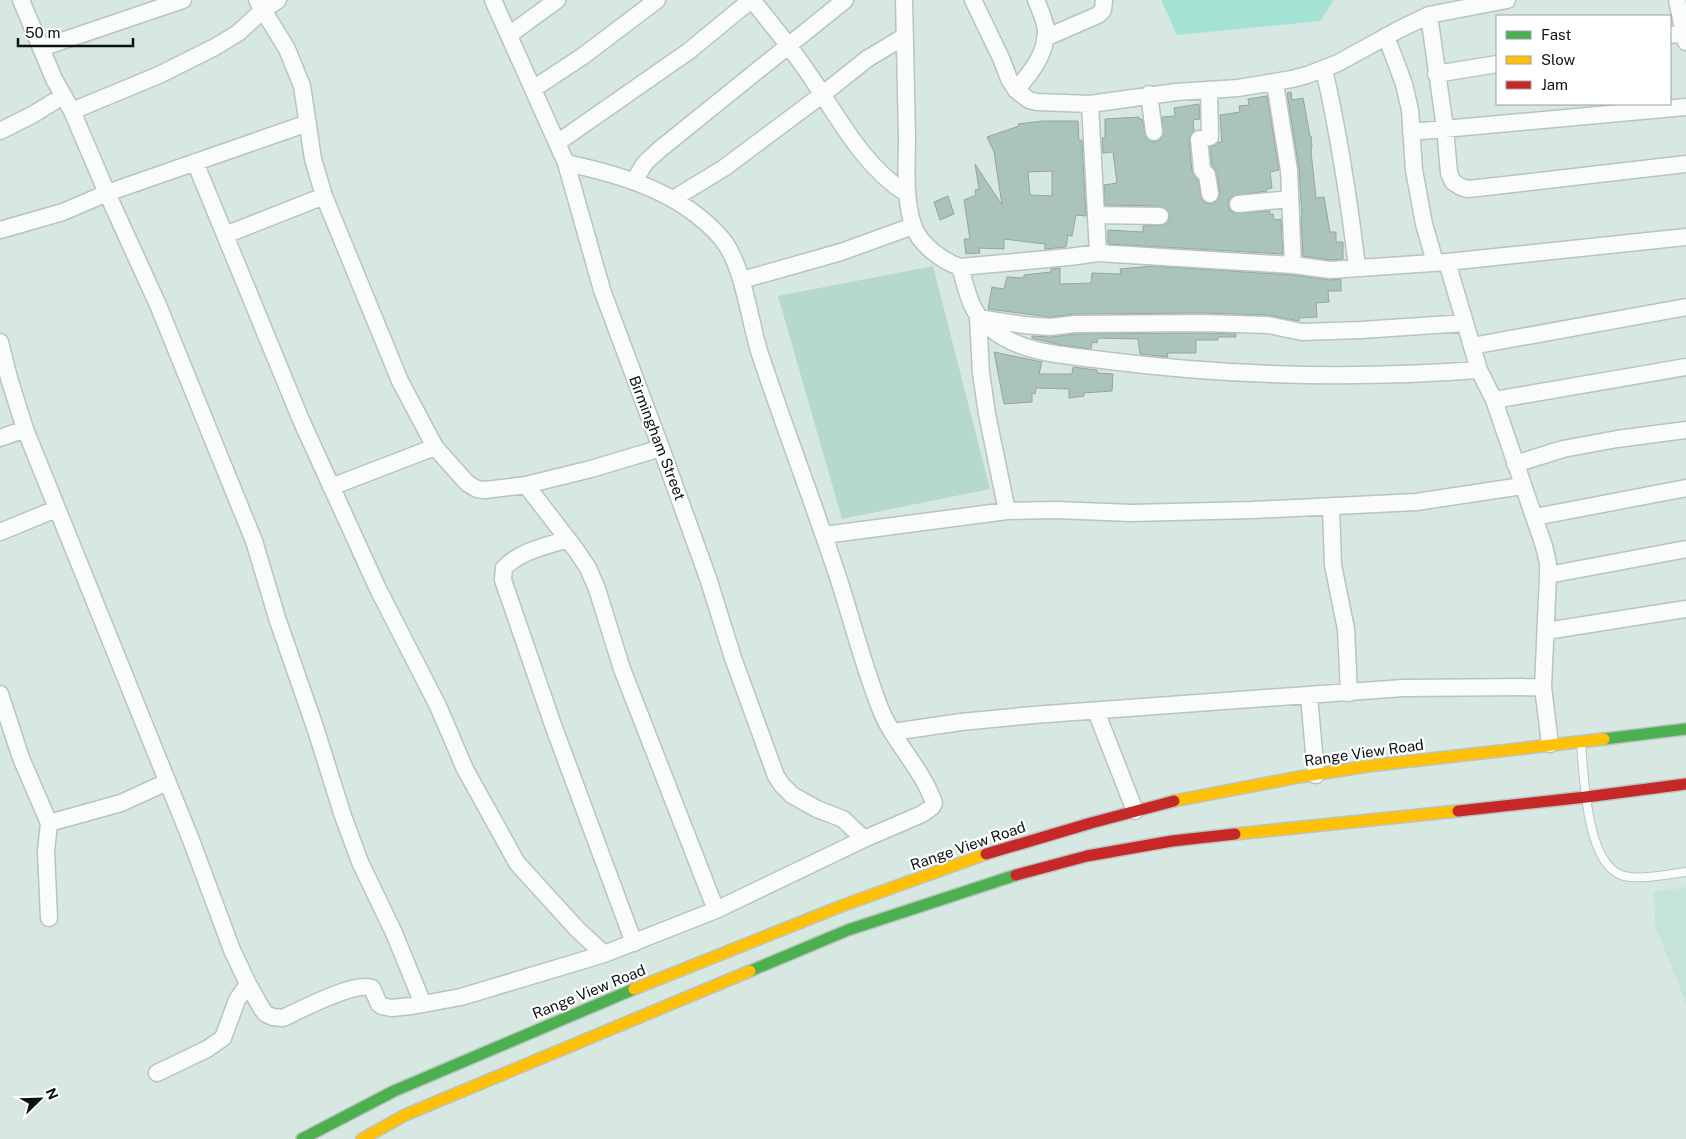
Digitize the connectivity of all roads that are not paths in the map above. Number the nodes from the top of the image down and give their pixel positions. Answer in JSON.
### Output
{"nodes":[{"id":1,"x":21,"y":0,"type":"edge"},
{"id":2,"x":183,"y":0,"type":"edge"},
{"id":3,"x":278,"y":0,"type":"edge"},
{"id":4,"x":493,"y":0,"type":"edge"},
{"id":5,"x":557,"y":0,"type":"edge"},
{"id":6,"x":657,"y":0,"type":"edge"},
{"id":7,"x":752,"y":0,"type":"edge"},
{"id":8,"x":845,"y":0,"type":"edge"},
{"id":9,"x":904,"y":0,"type":"edge"},
{"id":10,"x":973,"y":0,"type":"edge"},
{"id":11,"x":1036,"y":0,"type":"edge"},
{"id":12,"x":1104,"y":0,"type":"edge"},
{"id":13,"x":1507,"y":0,"type":"edge"},
{"id":14,"x":1677,"y":0,"type":"edge"},
{"id":15,"x":260,"y":5,"type":"edge"},
{"id":16,"x":1428,"y":15,"type":"junction"},
{"id":17,"x":509,"y":35,"type":"junction"},
{"id":18,"x":905,"y":36,"type":"junction"},
{"id":19,"x":1386,"y":36,"type":"junction"},
{"id":20,"x":1680,"y":37,"type":"edge"},
{"id":21,"x":1045,"y":38,"type":"junction"},
{"id":22,"x":788,"y":45,"type":"junction"},
{"id":23,"x":41,"y":48,"type":"junction"},
{"id":24,"x":1496,"y":64,"type":"edge"},
{"id":25,"x":1324,"y":70,"type":"junction"},
{"id":26,"x":1436,"y":74,"type":"junction"},
{"id":27,"x":1275,"y":83,"type":"junction"},
{"id":28,"x":533,"y":89,"type":"junction"},
{"id":29,"x":1016,"y":90,"type":"junction"},
{"id":30,"x":1209,"y":90,"type":"junction"},
{"id":31,"x":823,"y":94,"type":"junction"},
{"id":32,"x":1150,"y":94,"type":"junction"},
{"id":33,"x":63,"y":96,"type":"junction"},
{"id":34,"x":1090,"y":104,"type":"junction"},
{"id":35,"x":1686,"y":107,"type":"edge"},
{"id":36,"x":72,"y":111,"type":"junction"},
{"id":37,"x":308,"y":123,"type":"junction"},
{"id":38,"x":1445,"y":128,"type":"junction"},
{"id":39,"x":0,"y":131,"type":"edge"},
{"id":40,"x":1154,"y":132,"type":"dead end"},
{"id":41,"x":1411,"y":132,"type":"junction"},
{"id":42,"x":557,"y":143,"type":"junction"},
{"id":43,"x":195,"y":162,"type":"junction"},
{"id":44,"x":566,"y":164,"type":"junction"},
{"id":45,"x":1686,"y":164,"type":"edge"},
{"id":46,"x":634,"y":181,"type":"junction"},
{"id":47,"x":107,"y":193,"type":"junction"},
{"id":48,"x":907,"y":194,"type":"junction"},
{"id":49,"x":1210,"y":194,"type":"dead end"},
{"id":50,"x":324,"y":196,"type":"junction"},
{"id":51,"x":673,"y":199,"type":"junction"},
{"id":52,"x":1290,"y":199,"type":"junction"},
{"id":53,"x":1238,"y":204,"type":"dead end"},
{"id":54,"x":1096,"y":215,"type":"junction"},
{"id":55,"x":1160,"y":216,"type":"dead end"},
{"id":56,"x":913,"y":226,"type":"junction"},
{"id":57,"x":0,"y":230,"type":"edge"},
{"id":58,"x":225,"y":235,"type":"junction"},
{"id":59,"x":1686,"y":237,"type":"edge"},
{"id":60,"x":1098,"y":253,"type":"junction"},
{"id":61,"x":1441,"y":262,"type":"junction"},
{"id":62,"x":1293,"y":265,"type":"junction"},
{"id":63,"x":960,"y":266,"type":"junction"},
{"id":64,"x":1357,"y":267,"type":"junction"},
{"id":65,"x":742,"y":280,"type":"junction"},
{"id":66,"x":1686,"y":307,"type":"edge"},
{"id":67,"x":978,"y":318,"type":"junction"},
{"id":68,"x":1465,"y":324,"type":"junction"},
{"id":69,"x":0,"y":342,"type":"edge"},
{"id":70,"x":1472,"y":346,"type":"junction"},
{"id":71,"x":1686,"y":367,"type":"edge"},
{"id":72,"x":1479,"y":370,"type":"junction"},
{"id":73,"x":4,"y":379,"type":"edge"},
{"id":74,"x":1494,"y":400,"type":"junction"},
{"id":75,"x":25,"y":429,"type":"junction"},
{"id":76,"x":1686,"y":430,"type":"edge"},
{"id":77,"x":0,"y":438,"type":"edge"},
{"id":78,"x":436,"y":447,"type":"junction"},
{"id":79,"x":661,"y":448,"type":"junction"},
{"id":80,"x":1515,"y":464,"type":"junction"},
{"id":81,"x":526,"y":485,"type":"junction"},
{"id":82,"x":1522,"y":486,"type":"junction"},
{"id":83,"x":331,"y":487,"type":"junction"},
{"id":84,"x":1686,"y":488,"type":"edge"},
{"id":85,"x":1332,"y":506,"type":"junction"},
{"id":86,"x":56,"y":509,"type":"junction"},
{"id":87,"x":1007,"y":511,"type":"junction"},
{"id":88,"x":1535,"y":516,"type":"junction"},
{"id":89,"x":0,"y":532,"type":"edge"},
{"id":90,"x":824,"y":536,"type":"junction"},
{"id":91,"x":568,"y":539,"type":"junction"},
{"id":92,"x":1686,"y":549,"type":"edge"},
{"id":93,"x":1548,"y":575,"type":"junction"},
{"id":94,"x":1686,"y":609,"type":"edge"},
{"id":95,"x":1546,"y":631,"type":"junction"},
{"id":96,"x":1543,"y":687,"type":"junction"},
{"id":97,"x":1349,"y":693,"type":"junction"},
{"id":98,"x":0,"y":694,"type":"edge"},
{"id":99,"x":1309,"y":696,"type":"junction"},
{"id":100,"x":1096,"y":711,"type":"junction"},
{"id":101,"x":1686,"y":729,"type":"edge"},
{"id":102,"x":893,"y":732,"type":"junction"},
{"id":103,"x":1580,"y":741,"type":"junction"},
{"id":104,"x":1550,"y":744,"type":"junction"},
{"id":105,"x":1316,"y":775,"type":"junction"},
{"id":106,"x":167,"y":782,"type":"junction"},
{"id":107,"x":1686,"y":784,"type":"edge"},
{"id":108,"x":1586,"y":797,"type":"junction"},
{"id":109,"x":1135,"y":811,"type":"junction"},
{"id":110,"x":49,"y":824,"type":"junction"},
{"id":111,"x":864,"y":839,"type":"junction"},
{"id":112,"x":1686,"y":872,"type":"edge"},
{"id":113,"x":716,"y":910,"type":"junction"},
{"id":114,"x":50,"y":918,"type":"dead end"},
{"id":115,"x":634,"y":943,"type":"junction"},
{"id":116,"x":604,"y":954,"type":"junction"},
{"id":117,"x":248,"y":984,"type":"junction"},
{"id":118,"x":422,"y":1004,"type":"junction"},
{"id":119,"x":157,"y":1073,"type":"dead end"},
{"id":120,"x":302,"y":1139,"type":"edge"},
{"id":121,"x":362,"y":1139,"type":"edge"}],
"edges":[{"from":1,"to":23,"type":"street"},
{"from":2,"to":23,"type":"street"},
{"from":3,"to":15,"type":"street"},
{"from":4,"to":17,"type":"street","name":"Birmingham Street"},
{"from":5,"to":17,"type":"street"},
{"from":6,"to":28,"type":"street"},
{"from":7,"to":22,"type":"street"},
{"from":7,"to":42,"type":"street"},
{"from":8,"to":22,"type":"street"},
{"from":9,"to":18,"type":"street"},
{"from":10,"to":29,"type":"street"},
{"from":11,"to":21,"type":"street"},
{"from":12,"to":21,"type":"street"},
{"from":13,"to":16,"type":"street"},
{"from":14,"to":20,"type":"street"},
{"from":15,"to":36,"type":"street"},
{"from":15,"to":37,"type":"street"},
{"from":16,"to":19,"type":"street"},
{"from":16,"to":26,"type":"street"},
{"from":17,"to":28,"type":"street","name":"Birmingham Street"},
{"from":18,"to":31,"type":"street"},
{"from":18,"to":48,"type":"street"},
{"from":19,"to":25,"type":"street"},
{"from":19,"to":41,"type":"street"},
{"from":21,"to":29,"type":"street"},
{"from":22,"to":31,"type":"street"},
{"from":22,"to":46,"type":"street"},
{"from":23,"to":33,"type":"street"},
{"from":24,"to":26,"type":"street"},
{"from":25,"to":27,"type":"street"},
{"from":25,"to":64,"type":"street"},
{"from":26,"to":38,"type":"street"},
{"from":27,"to":30,"type":"street"},
{"from":27,"to":52,"type":"street"},
{"from":28,"to":42,"type":"street","name":"Birmingham Street"},
{"from":29,"to":34,"type":"street"},
{"from":30,"to":32,"type":"street"},
{"from":30,"to":49,"type":"street"},
{"from":31,"to":48,"type":"street"},
{"from":31,"to":51,"type":"street"},
{"from":32,"to":34,"type":"street"},
{"from":32,"to":40,"type":"street"},
{"from":33,"to":36,"type":"street"},
{"from":33,"to":39,"type":"street"},
{"from":34,"to":54,"type":"street"},
{"from":35,"to":38,"type":"street"},
{"from":36,"to":47,"type":"street"},
{"from":37,"to":43,"type":"street"},
{"from":37,"to":50,"type":"street"},
{"from":38,"to":41,"type":"street"},
{"from":38,"to":45,"type":"street"},
{"from":41,"to":61,"type":"street"},
{"from":42,"to":44,"type":"street","name":"Birmingham Street"},
{"from":43,"to":47,"type":"street"},
{"from":43,"to":58,"type":"street"},
{"from":44,"to":46,"type":"street"},
{"from":44,"to":79,"type":"street","name":"Birmingham Street"},
{"from":46,"to":51,"type":"street"},
{"from":47,"to":57,"type":"street"},
{"from":47,"to":118,"type":"street"},
{"from":48,"to":56,"type":"street"},
{"from":50,"to":58,"type":"street"},
{"from":50,"to":78,"type":"street"},
{"from":51,"to":65,"type":"street"},
{"from":52,"to":53,"type":"street"},
{"from":52,"to":62,"type":"street"},
{"from":54,"to":55,"type":"street"},
{"from":54,"to":60,"type":"street"},
{"from":56,"to":63,"type":"street"},
{"from":56,"to":65,"type":"street"},
{"from":58,"to":83,"type":"street"},
{"from":59,"to":61,"type":"street"},
{"from":60,"to":62,"type":"street"},
{"from":60,"to":63,"type":"street"},
{"from":61,"to":64,"type":"street"},
{"from":61,"to":68,"type":"street"},
{"from":62,"to":64,"type":"street"},
{"from":63,"to":67,"type":"street"},
{"from":65,"to":90,"type":"street"},
{"from":66,"to":70,"type":"street"},
{"from":67,"to":68,"type":"street"},
{"from":67,"to":72,"type":"street"},
{"from":67,"to":87,"type":"street"},
{"from":68,"to":70,"type":"street"},
{"from":69,"to":73,"type":"street"},
{"from":70,"to":72,"type":"street"},
{"from":71,"to":74,"type":"street"},
{"from":72,"to":74,"type":"street"},
{"from":73,"to":75,"type":"street"},
{"from":74,"to":80,"type":"street"},
{"from":75,"to":77,"type":"street"},
{"from":75,"to":86,"type":"street"},
{"from":76,"to":80,"type":"street"},
{"from":78,"to":81,"type":"street"},
{"from":78,"to":83,"type":"street"},
{"from":79,"to":81,"type":"street"},
{"from":79,"to":111,"type":"street","name":"Birmingham Street"},
{"from":80,"to":82,"type":"street"},
{"from":81,"to":91,"type":"street"},
{"from":82,"to":85,"type":"street"},
{"from":82,"to":88,"type":"street"},
{"from":83,"to":116,"type":"street"},
{"from":84,"to":88,"type":"street"},
{"from":85,"to":87,"type":"street"},
{"from":85,"to":97,"type":"street"},
{"from":86,"to":89,"type":"street"},
{"from":86,"to":106,"type":"street"},
{"from":87,"to":90,"type":"street"},
{"from":88,"to":93,"type":"street"},
{"from":90,"to":102,"type":"street"},
{"from":91,"to":113,"type":"street"},
{"from":91,"to":115,"type":"street"},
{"from":92,"to":93,"type":"street"},
{"from":93,"to":95,"type":"street"},
{"from":94,"to":95,"type":"street"},
{"from":95,"to":96,"type":"street"},
{"from":96,"to":97,"type":"street"},
{"from":96,"to":104,"type":"street"},
{"from":97,"to":99,"type":"street"},
{"from":98,"to":110,"type":"street"},
{"from":99,"to":100,"type":"street"},
{"from":99,"to":105,"type":"street"},
{"from":100,"to":102,"type":"street"},
{"from":100,"to":109,"type":"street"},
{"from":101,"to":103,"type":"main road","name":"Range View Road"},
{"from":102,"to":111,"type":"street"},
{"from":103,"to":104,"type":"main road","name":"Range View Road"},
{"from":103,"to":108,"type":"lane"},
{"from":104,"to":105,"type":"main road","name":"Range View Road"},
{"from":105,"to":109,"type":"main road","name":"Range View Road"},
{"from":106,"to":110,"type":"street"},
{"from":106,"to":117,"type":"street"},
{"from":107,"to":108,"type":"main road"},
{"from":108,"to":112,"type":"lane"},
{"from":108,"to":121,"type":"main road"},
{"from":109,"to":120,"type":"main road","name":"Range View Road"},
{"from":110,"to":114,"type":"street"},
{"from":111,"to":113,"type":"street"},
{"from":113,"to":115,"type":"street"},
{"from":115,"to":116,"type":"street"},
{"from":116,"to":118,"type":"street"},
{"from":117,"to":118,"type":"street"},
{"from":117,"to":119,"type":"street"}]}
